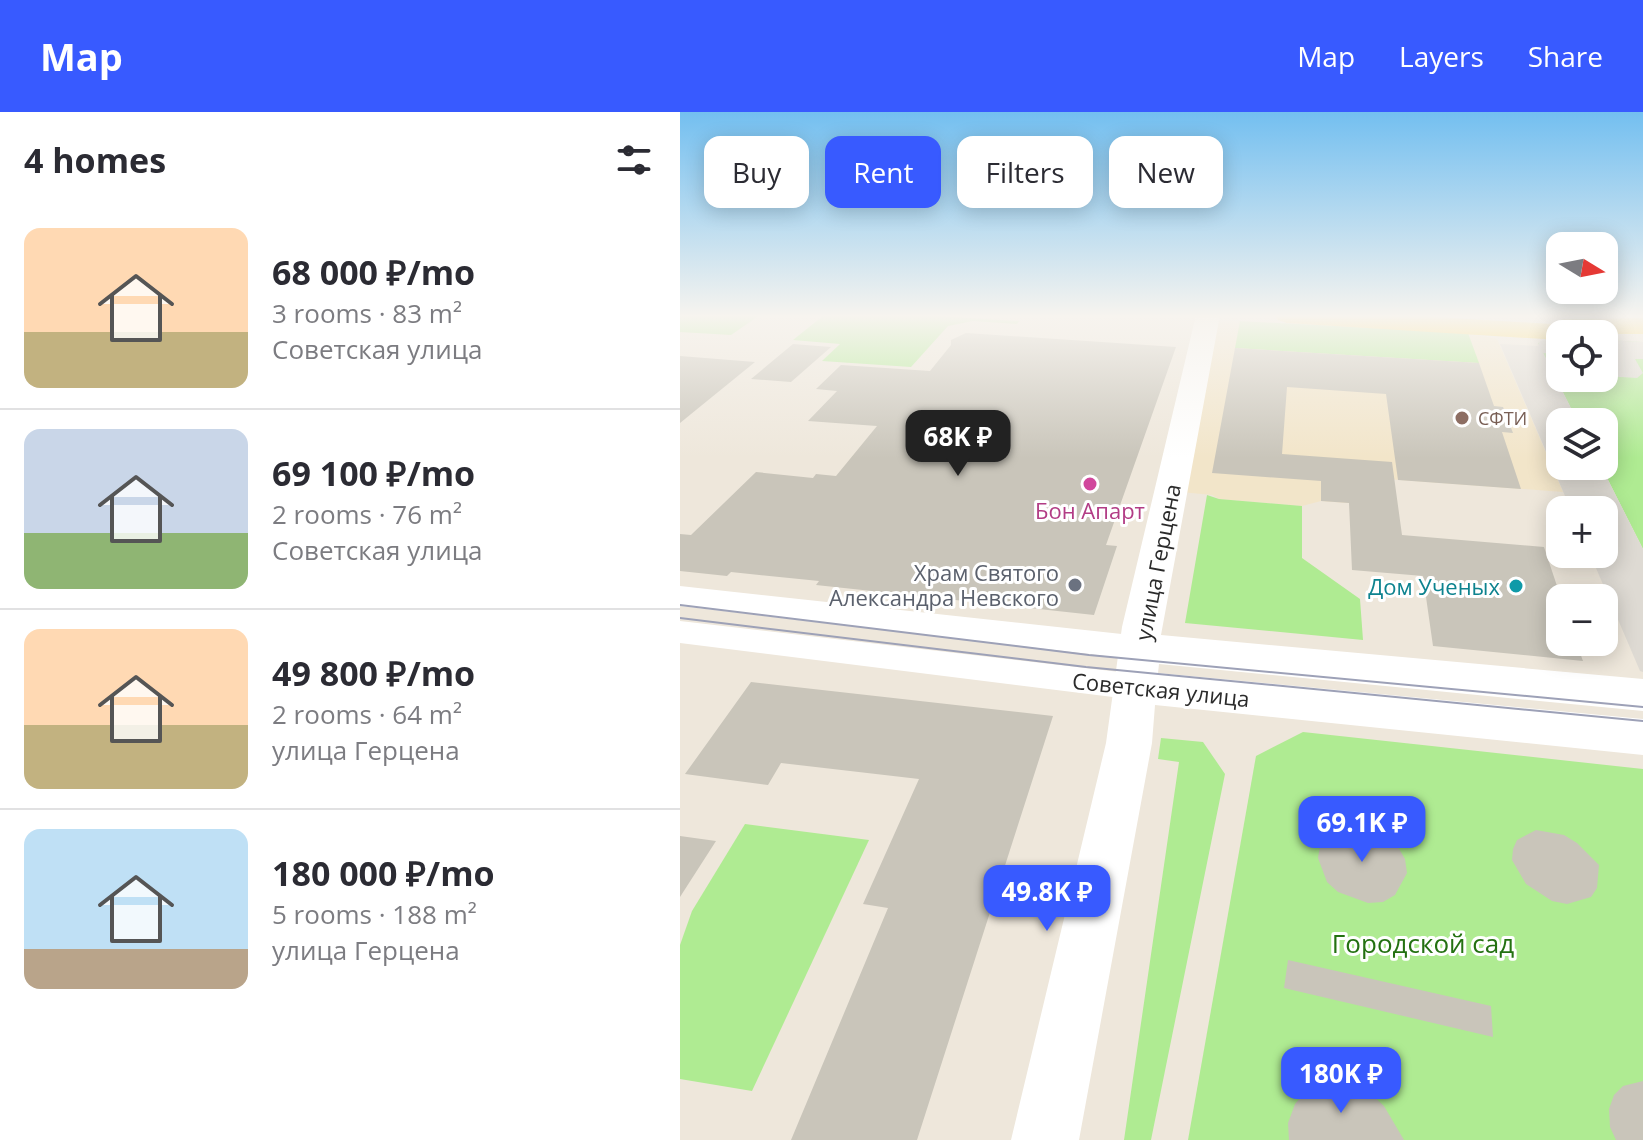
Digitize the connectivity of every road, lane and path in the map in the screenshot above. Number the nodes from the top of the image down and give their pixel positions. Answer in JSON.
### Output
{"nodes":[{"id":1,"x":1198,"y":363,"type":"edge"},
{"id":2,"x":680,"y":596,"type":"edge"},
{"id":3,"x":680,"y":632,"type":"edge"},
{"id":4,"x":1138,"y":667,"type":"junction"},
{"id":5,"x":1643,"y":695,"type":"edge"},
{"id":6,"x":1643,"y":737,"type":"edge"},
{"id":7,"x":1045,"y":1140,"type":"edge"}],
"edges":[{"from":1,"to":4,"type":"street","name":"улица Герцена"},
{"from":2,"to":4,"type":"street","name":"Советская улица"},
{"from":3,"to":4,"type":"street","name":"Советская улица"},
{"from":4,"to":5,"type":"street","name":"Советская улица"},
{"from":4,"to":6,"type":"street","name":"Советская улица"},
{"from":4,"to":7,"type":"street","name":"улица Герцена"}]}
